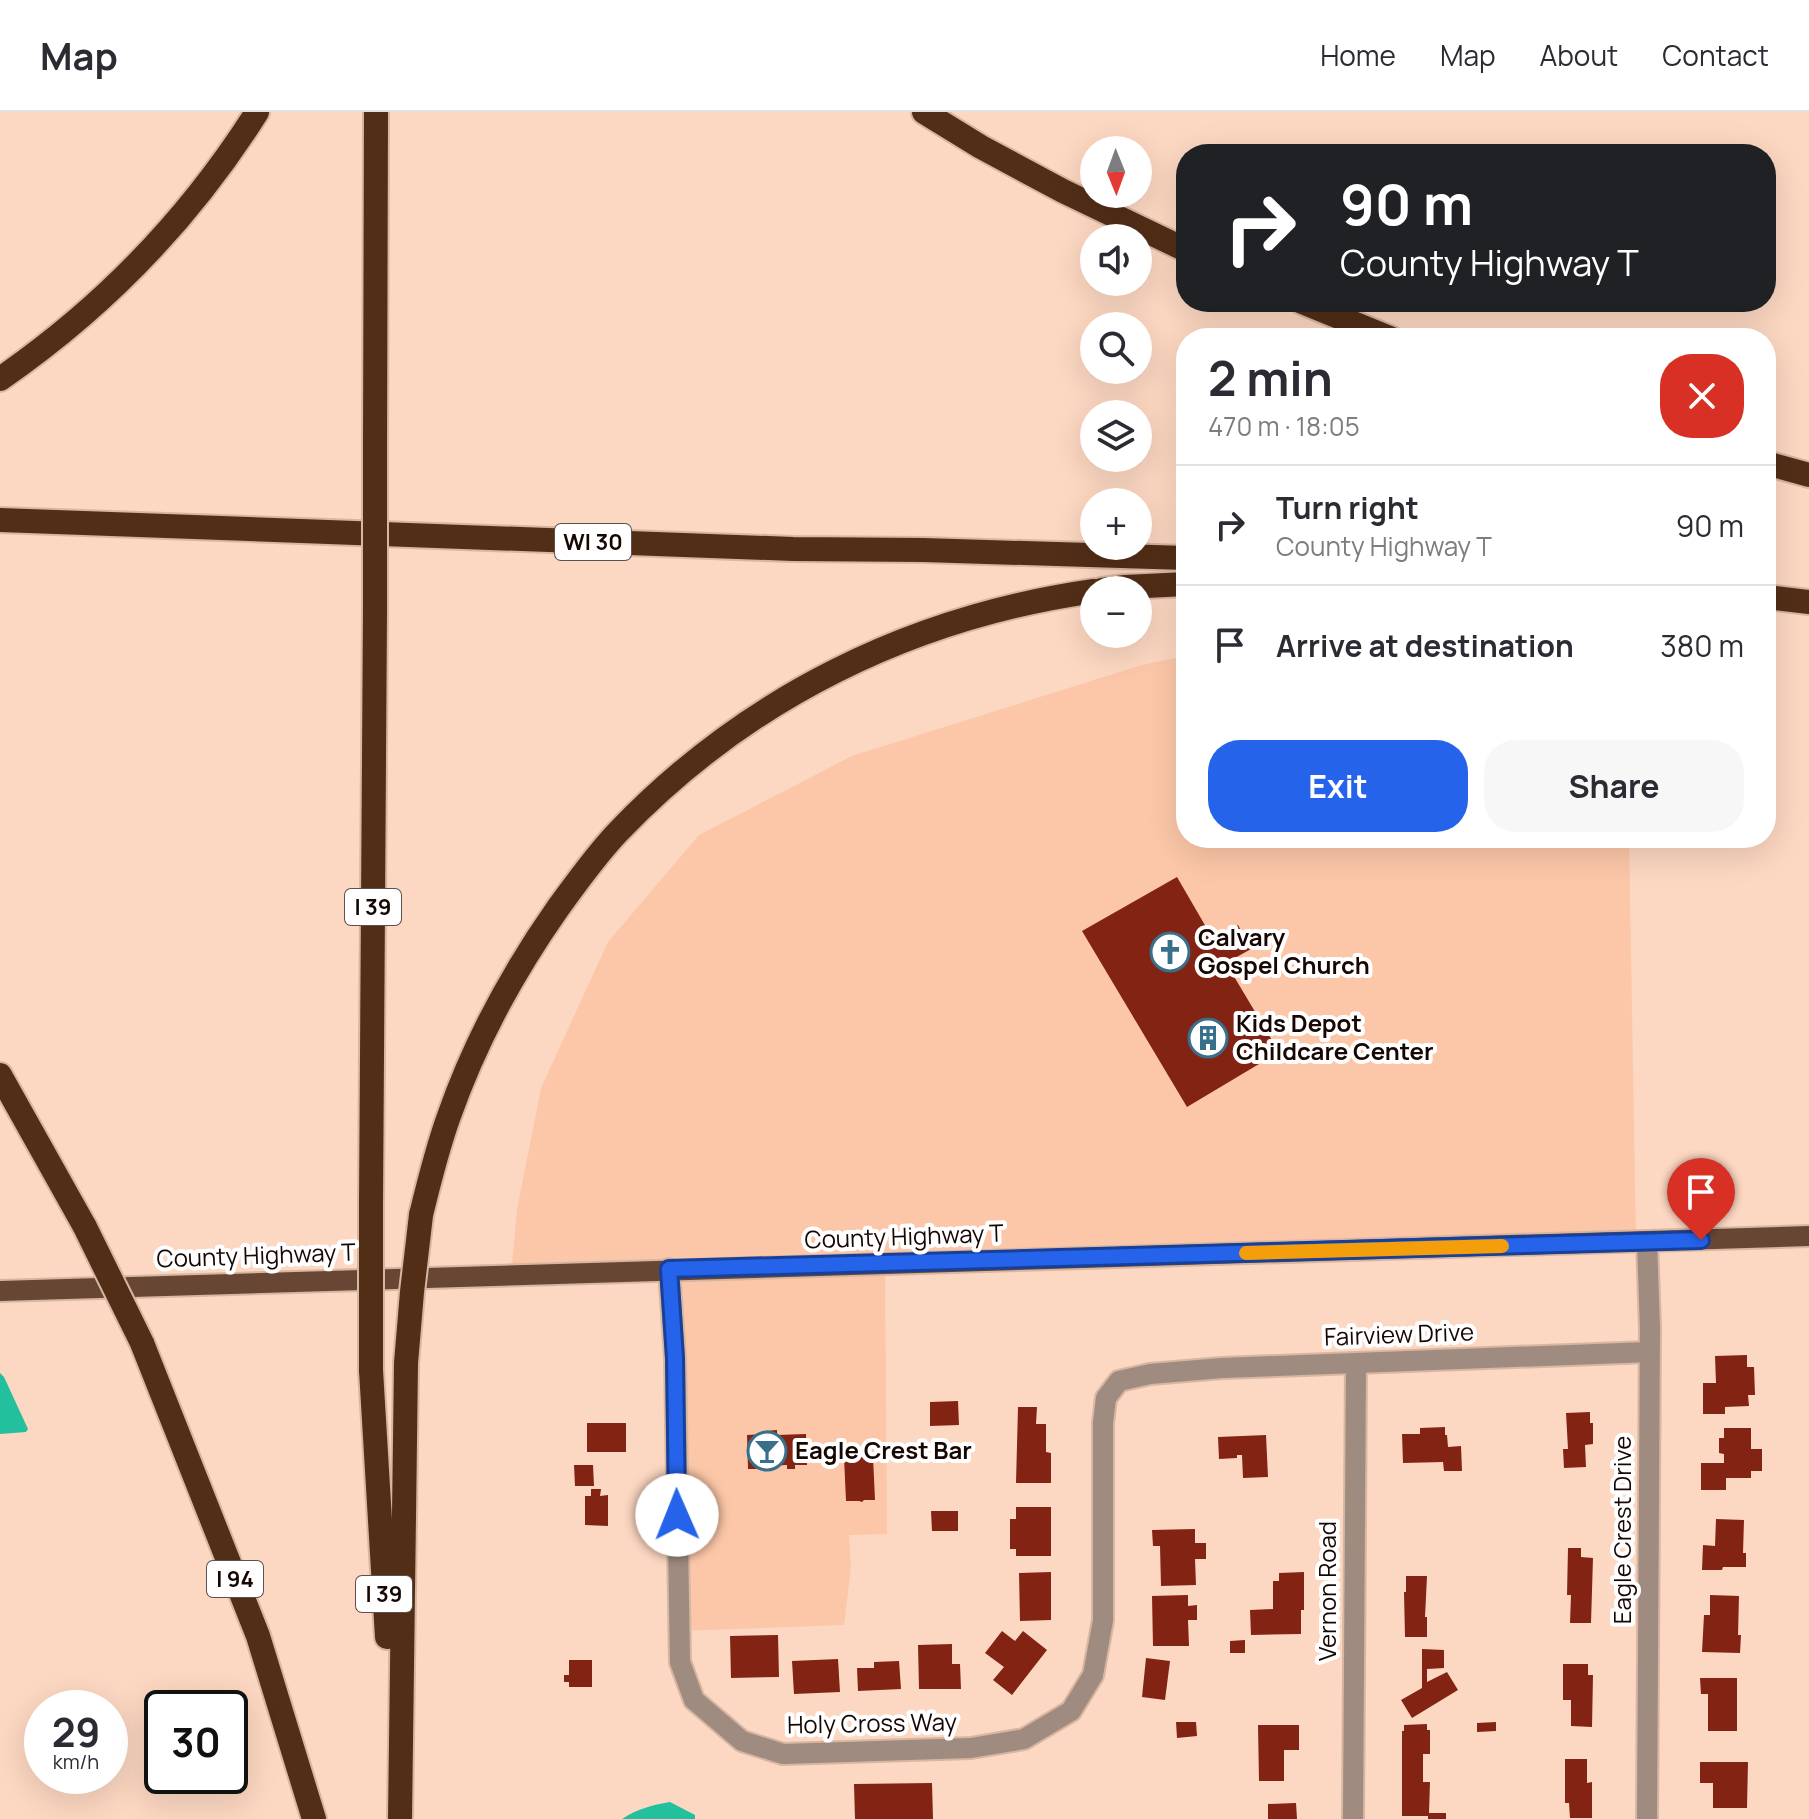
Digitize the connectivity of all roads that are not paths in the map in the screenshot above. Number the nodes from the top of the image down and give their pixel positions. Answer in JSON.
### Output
{"nodes":[{"id":1,"x":257,"y":112,"type":"edge"},
{"id":2,"x":376,"y":112,"type":"edge"},
{"id":3,"x":924,"y":112,"type":"edge"},
{"id":4,"x":1176,"y":245,"type":"edge"},
{"id":5,"x":1326,"y":312,"type":"edge"},
{"id":6,"x":1366,"y":328,"type":"edge"},
{"id":7,"x":0,"y":379,"type":"edge"},
{"id":8,"x":1776,"y":466,"type":"edge"},
{"id":9,"x":1809,"y":475,"type":"edge"},
{"id":10,"x":0,"y":520,"type":"edge"},
{"id":11,"x":1176,"y":558,"type":"edge"},
{"id":12,"x":1176,"y":584,"type":"edge"},
{"id":13,"x":1152,"y":586,"type":"edge"},
{"id":14,"x":1080,"y":594,"type":"edge"},
{"id":15,"x":1776,"y":600,"type":"edge"},
{"id":16,"x":1809,"y":602,"type":"edge"},
{"id":17,"x":0,"y":1075,"type":"edge"},
{"id":18,"x":1809,"y":1236,"type":"edge"},
{"id":19,"x":1647,"y":1241,"type":"junction"},
{"id":20,"x":669,"y":1269,"type":"junction"},
{"id":21,"x":0,"y":1291,"type":"edge"},
{"id":22,"x":1649,"y":1352,"type":"junction"},
{"id":23,"x":1356,"y":1363,"type":"junction"},
{"id":24,"x":1150,"y":1374,"type":"joint"},
{"id":25,"x":314,"y":1819,"type":"edge"},
{"id":26,"x":399,"y":1819,"type":"edge"},
{"id":27,"x":1353,"y":1819,"type":"edge"},
{"id":28,"x":1647,"y":1819,"type":"edge"}],
"edges":[{"from":1,"to":7,"type":"highway"},
{"from":2,"to":26,"type":"highway","number":"I 39","bridge":true},
{"from":3,"to":4,"type":"highway"},
{"from":5,"to":6,"type":"highway"},
{"from":8,"to":9,"type":"highway"},
{"from":10,"to":11,"type":"highway","number":"WI 30"},
{"from":12,"to":13,"type":"highway"},
{"from":14,"to":26,"type":"highway","bridge":true},
{"from":15,"to":16,"type":"highway"},
{"from":17,"to":25,"type":"highway","number":"I 94","bridge":true},
{"from":18,"to":19,"type":"main road","name":"County Highway T"},
{"from":19,"to":20,"type":"main road","name":"County Highway T"},
{"from":19,"to":22,"type":"street","name":"Eagle Crest Drive"},
{"from":20,"to":21,"type":"main road","name":"County Highway T"},
{"from":20,"to":24,"type":"street","name":"Holy Cross Way"},
{"from":22,"to":23,"type":"street","name":"Fairview Drive"},
{"from":22,"to":28,"type":"street","name":"Eagle Crest Drive"},
{"from":23,"to":24,"type":"street","name":"Fairview Drive"},
{"from":23,"to":27,"type":"street","name":"Vernon Road"}]}
